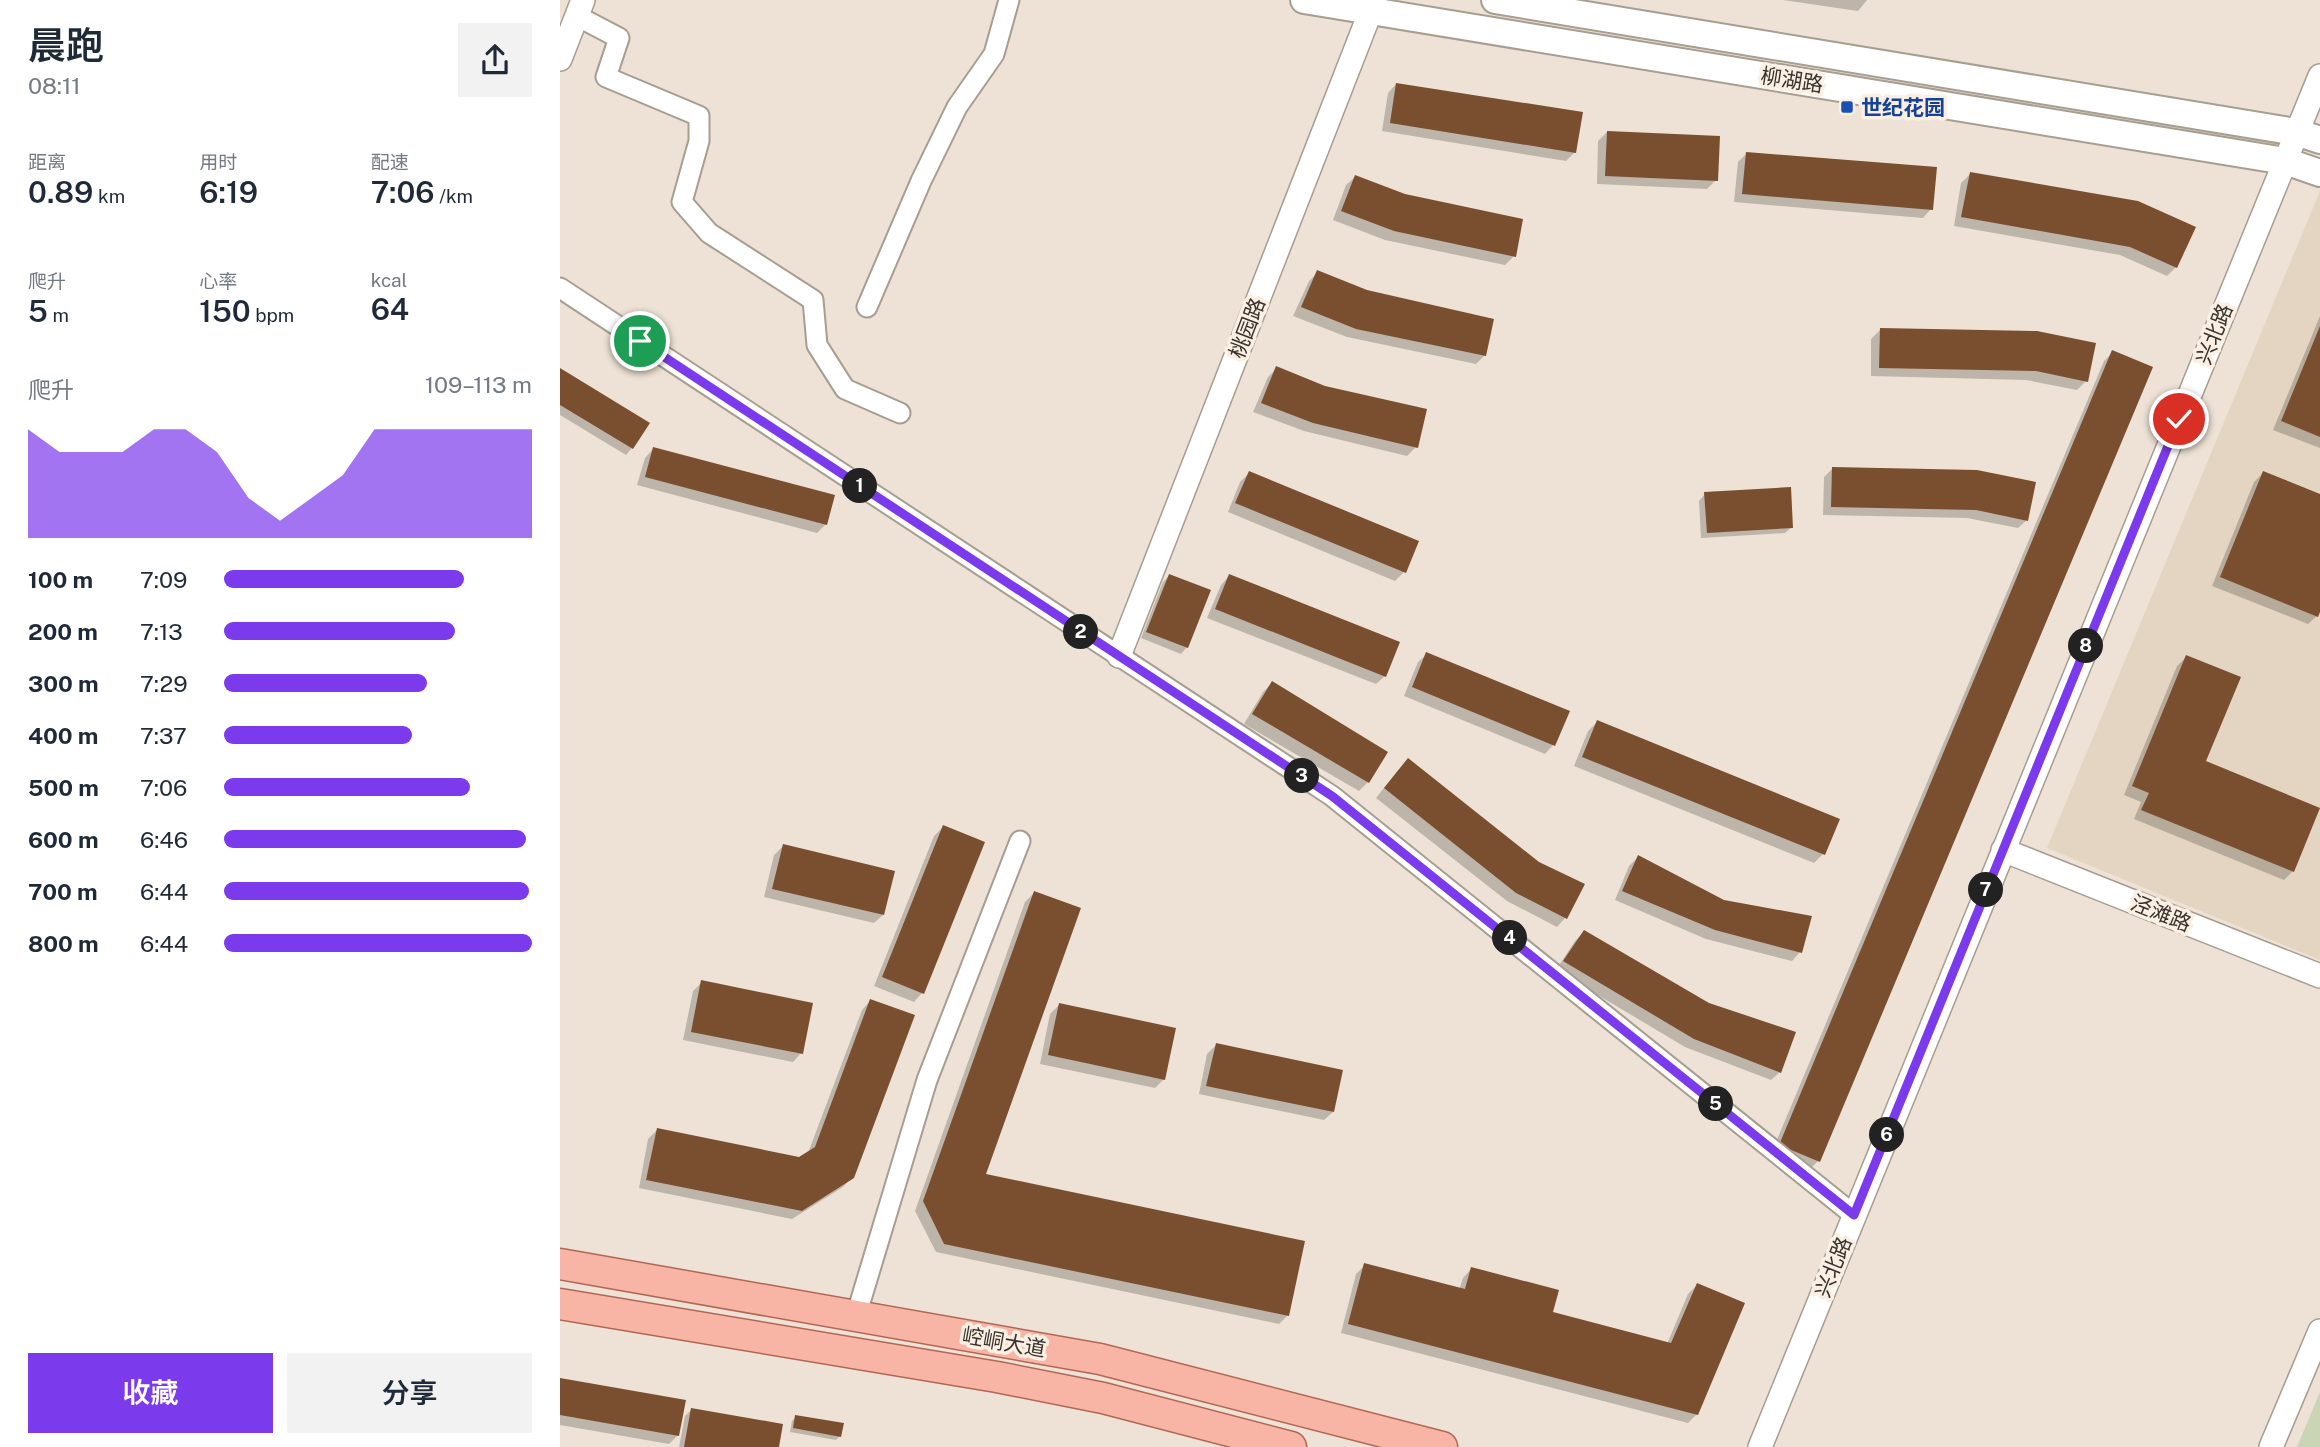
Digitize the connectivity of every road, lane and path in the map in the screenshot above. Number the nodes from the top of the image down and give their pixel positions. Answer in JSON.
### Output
{"nodes":[{"id":1,"x":1009,"y":0,"type":"edge"},
{"id":2,"x":1304,"y":0,"type":"edge"},
{"id":3,"x":1494,"y":0,"type":"edge"},
{"id":4,"x":1373,"y":6,"type":"edge"},
{"id":5,"x":580,"y":8,"type":"edge"},
{"id":6,"x":560,"y":59,"type":"edge"},
{"id":7,"x":2320,"y":76,"type":"edge"},
{"id":8,"x":2308,"y":136,"type":"edge"},
{"id":9,"x":2285,"y":161,"type":"junction"},
{"id":10,"x":2320,"y":173,"type":"edge"},
{"id":11,"x":560,"y":288,"type":"edge"},
{"id":12,"x":867,"y":307,"type":"dead end"},
{"id":13,"x":900,"y":413,"type":"dead end"},
{"id":14,"x":1119,"y":656,"type":"junction"},
{"id":15,"x":1020,"y":841,"type":"dead end"},
{"id":16,"x":2003,"y":850,"type":"junction"},
{"id":17,"x":2320,"y":976,"type":"edge"},
{"id":18,"x":1854,"y":1215,"type":"junction"},
{"id":19,"x":560,"y":1264,"type":"edge"},
{"id":20,"x":560,"y":1304,"type":"edge"},
{"id":21,"x":856,"y":1316,"type":"junction"},
{"id":22,"x":2320,"y":1331,"type":"edge"},
{"id":23,"x":1291,"y":1447,"type":"edge"},
{"id":24,"x":1442,"y":1447,"type":"edge"},
{"id":25,"x":1760,"y":1447,"type":"edge"},
{"id":26,"x":2271,"y":1447,"type":"edge"}],
"edges":[{"from":1,"to":12,"type":"street"},
{"from":2,"to":4,"type":"main road","name":"柳湖路"},
{"from":3,"to":8,"type":"main road","name":"柳湖路"},
{"from":4,"to":9,"type":"main road","name":"柳湖路"},
{"from":4,"to":14,"type":"street","name":"桃园路"},
{"from":5,"to":6,"type":"street"},
{"from":5,"to":13,"type":"street"},
{"from":7,"to":8,"type":"street","name":"兴北路"},
{"from":8,"to":9,"type":"street","name":"兴北路"},
{"from":9,"to":10,"type":"main road","name":"柳湖路"},
{"from":9,"to":16,"type":"street","name":"兴北路"},
{"from":11,"to":14,"type":"street"},
{"from":14,"to":18,"type":"street"},
{"from":15,"to":21,"type":"street"},
{"from":16,"to":17,"type":"street","name":"泾滩路"},
{"from":16,"to":18,"type":"street","name":"兴北路"},
{"from":18,"to":25,"type":"street","name":"兴北路"},
{"from":19,"to":21,"type":"main road","name":"崆峒大道"},
{"from":20,"to":23,"type":"main road","name":"崆峒大道"},
{"from":21,"to":24,"type":"main road","name":"崆峒大道"},
{"from":22,"to":26,"type":"street"}]}
